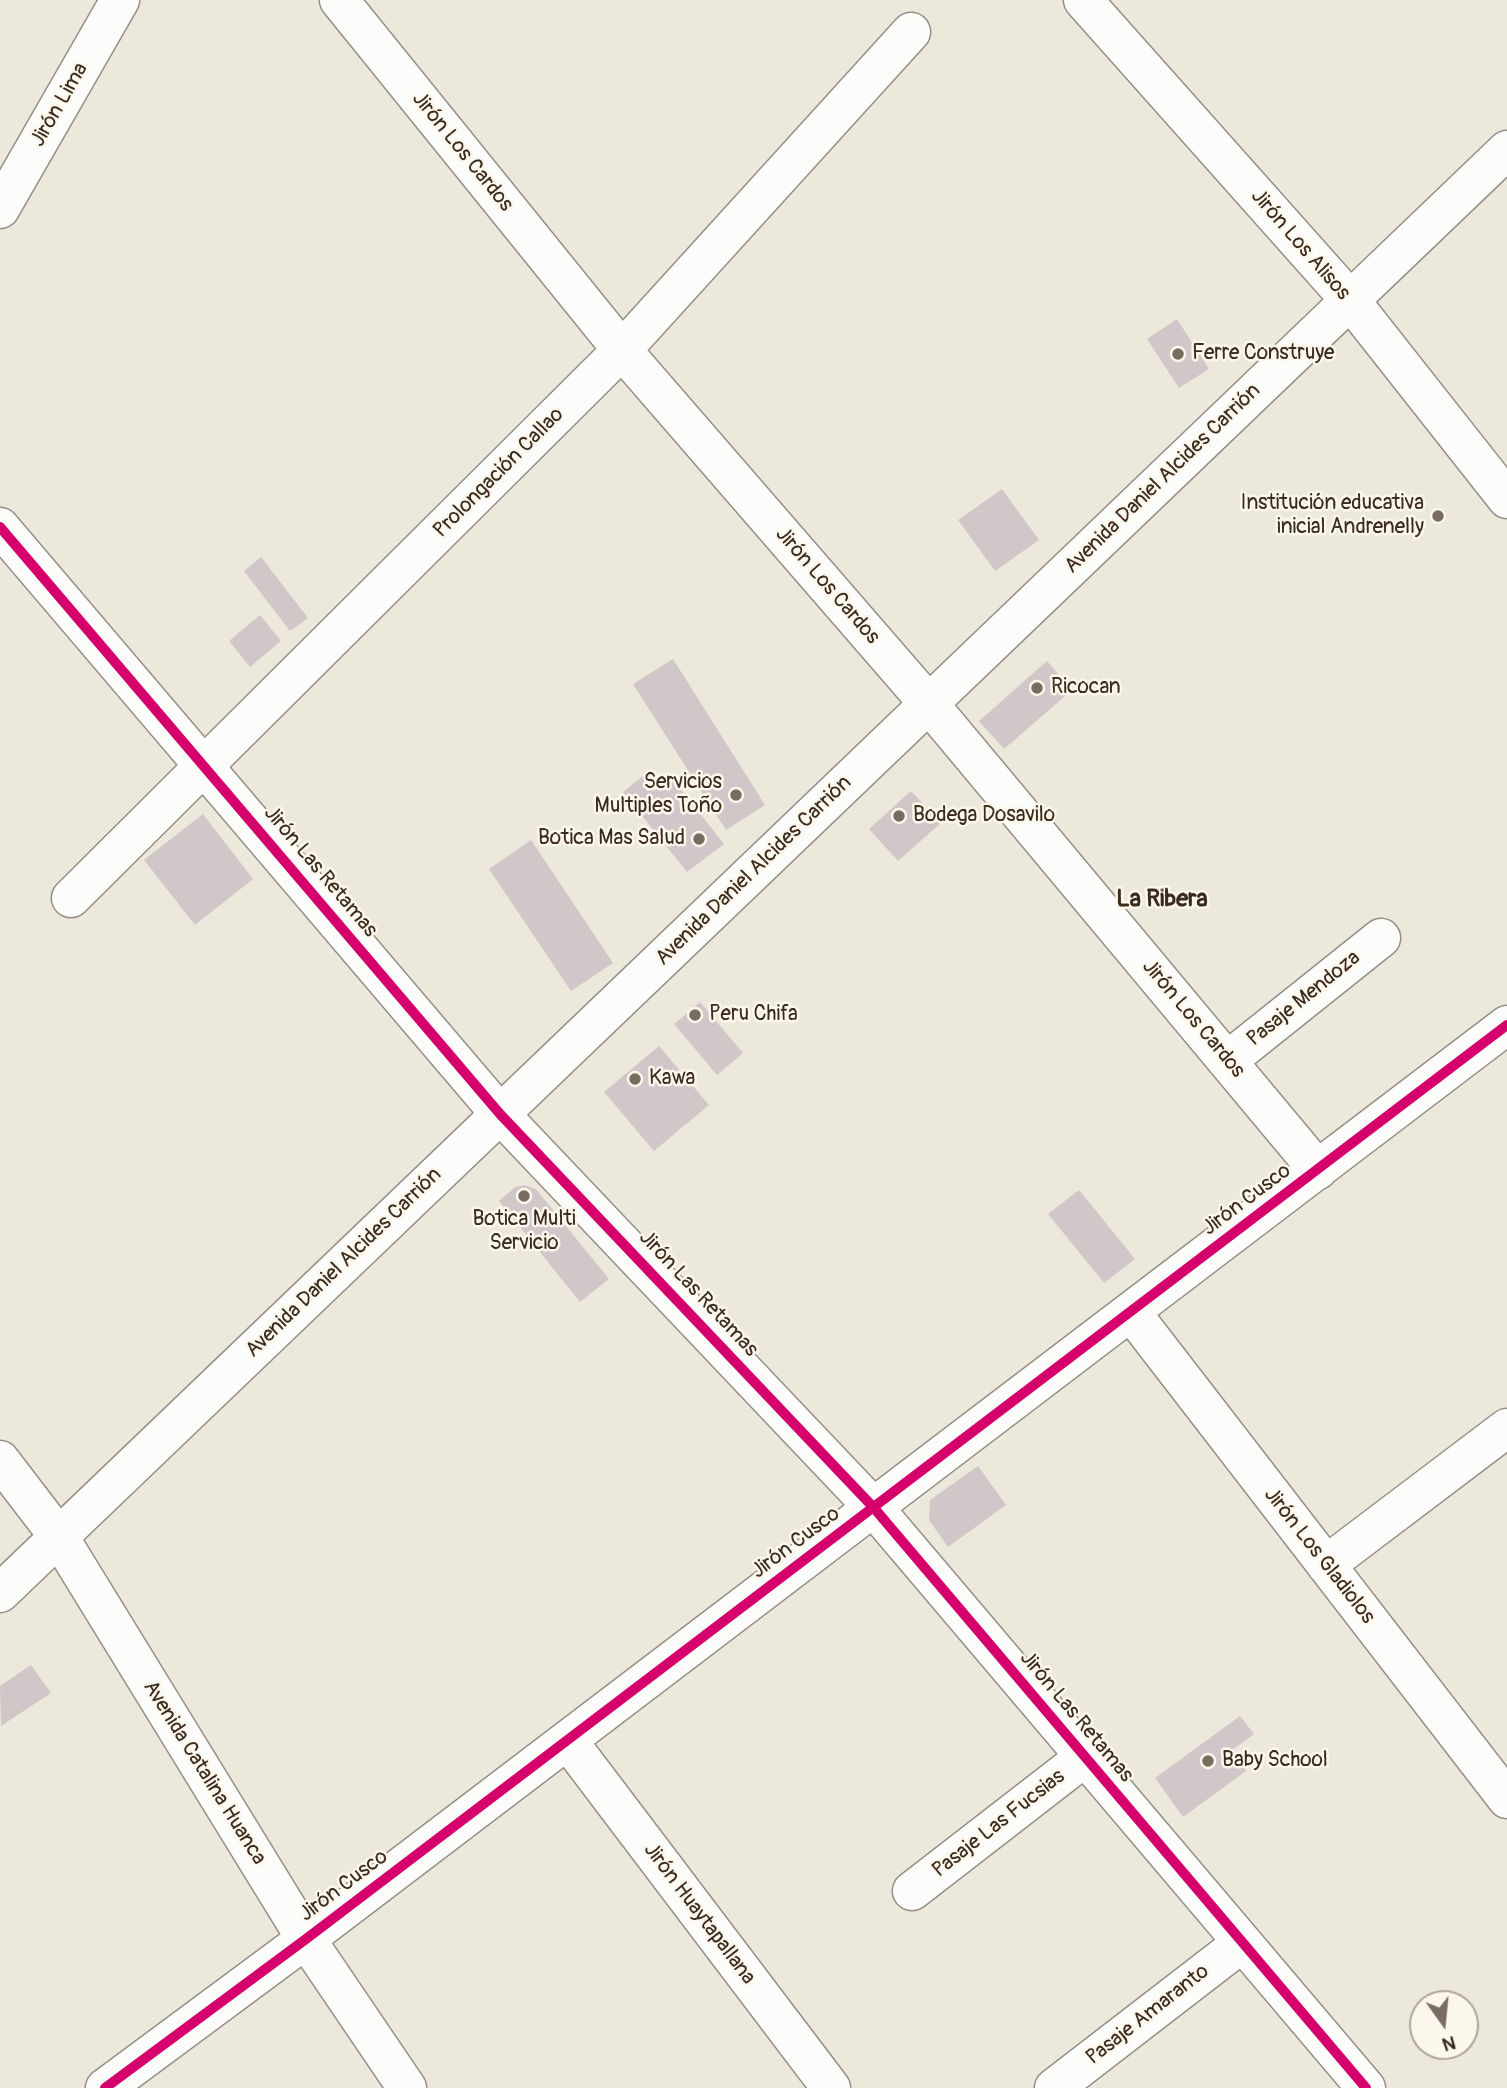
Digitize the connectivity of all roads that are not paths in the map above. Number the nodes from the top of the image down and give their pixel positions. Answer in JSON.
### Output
{"nodes":[{"id":1,"x":120,"y":0,"type":"edge"},
{"id":2,"x":339,"y":0,"type":"edge"},
{"id":3,"x":1083,"y":0,"type":"edge"},
{"id":4,"x":911,"y":32,"type":"dead end"},
{"id":5,"x":1507,"y":150,"type":"edge"},
{"id":6,"x":0,"y":209,"type":"edge"},
{"id":7,"x":1350,"y":300,"type":"junction"},
{"id":8,"x":622,"y":350,"type":"junction"},
{"id":9,"x":1507,"y":499,"type":"edge"},
{"id":10,"x":0,"y":527,"type":"edge"},
{"id":11,"x":929,"y":704,"type":"junction"},
{"id":12,"x":204,"y":766,"type":"junction"},
{"id":13,"x":71,"y":898,"type":"dead end"},
{"id":14,"x":1381,"y":938,"type":"dead end"},
{"id":15,"x":1507,"y":1025,"type":"edge"},
{"id":16,"x":1227,"y":1061,"type":"junction"},
{"id":17,"x":500,"y":1114,"type":"junction"},
{"id":18,"x":1318,"y":1170,"type":"junction"},
{"id":19,"x":1130,"y":1312,"type":"junction"},
{"id":20,"x":1507,"y":1428,"type":"edge"},
{"id":21,"x":0,"y":1460,"type":"edge"},
{"id":22,"x":874,"y":1508,"type":"junction"},
{"id":23,"x":59,"y":1536,"type":"junction"},
{"id":24,"x":1325,"y":1565,"type":"junction"},
{"id":25,"x":0,"y":1592,"type":"edge"},
{"id":26,"x":568,"y":1741,"type":"junction"},
{"id":27,"x":1085,"y":1757,"type":"junction"},
{"id":28,"x":1507,"y":1799,"type":"edge"},
{"id":29,"x":912,"y":1891,"type":"dead end"},
{"id":30,"x":306,"y":1939,"type":"junction"},
{"id":31,"x":1242,"y":1943,"type":"junction"},
{"id":32,"x":105,"y":2088,"type":"edge"},
{"id":33,"x":407,"y":2088,"type":"edge"},
{"id":34,"x":831,"y":2088,"type":"edge"},
{"id":35,"x":1054,"y":2088,"type":"edge"},
{"id":36,"x":1366,"y":2088,"type":"edge"}],
"edges":[{"from":1,"to":6,"type":"street","name":"Jirón Lima"},
{"from":2,"to":8,"type":"street","name":"Jirón Los Cardos"},
{"from":3,"to":7,"type":"street","name":"Jirón Los Alisos"},
{"from":4,"to":8,"type":"street","name":"Prolongación Callao"},
{"from":5,"to":7,"type":"street","name":"Avenida Daniel Alcides Carrión"},
{"from":7,"to":9,"type":"street","name":"Jirón Los Alisos"},
{"from":7,"to":11,"type":"street","name":"Avenida Daniel Alcides Carrión"},
{"from":8,"to":11,"type":"street","name":"Jirón Los Cardos"},
{"from":8,"to":12,"type":"street","name":"Prolongación Callao"},
{"from":10,"to":12,"type":"street","name":"Jirón Las Retamas"},
{"from":11,"to":16,"type":"street","name":"Jirón Los Cardos"},
{"from":11,"to":17,"type":"street","name":"Avenida Daniel Alcides Carrión"},
{"from":12,"to":13,"type":"street","name":"Prolongación Callao"},
{"from":12,"to":17,"type":"street","name":"Jirón Las Retamas"},
{"from":14,"to":16,"type":"street","name":"Pasaje Mendoza"},
{"from":15,"to":18,"type":"street","name":"Jirón Cusco"},
{"from":16,"to":18,"type":"street","name":"Jirón Los Cardos"},
{"from":17,"to":22,"type":"street","name":"Jirón Las Retamas"},
{"from":17,"to":23,"type":"street","name":"Avenida Daniel Alcides Carrión"},
{"from":18,"to":19,"type":"street","name":"Jirón Cusco"},
{"from":19,"to":22,"type":"street","name":"Jirón Cusco"},
{"from":19,"to":24,"type":"street","name":"Jirón Los Gladiolos"},
{"from":20,"to":24,"type":"street"},
{"from":21,"to":23,"type":"street","name":"Avenida Catalina Huanca"},
{"from":22,"to":26,"type":"street","name":"Jirón Cusco"},
{"from":22,"to":27,"type":"street","name":"Jirón Las Retamas"},
{"from":23,"to":25,"type":"street","name":"Avenida Daniel Alcides Carrión"},
{"from":23,"to":30,"type":"street","name":"Avenida Catalina Huanca"},
{"from":24,"to":28,"type":"street","name":"Jirón Los Gladiolos"},
{"from":26,"to":30,"type":"street","name":"Jirón Cusco"},
{"from":26,"to":34,"type":"street","name":"Jirón Huaytapallana"},
{"from":27,"to":29,"type":"street","name":"Pasaje Las Fucsias"},
{"from":27,"to":31,"type":"street","name":"Jirón Las Retamas"},
{"from":30,"to":32,"type":"street","name":"Jirón Cusco"},
{"from":30,"to":33,"type":"street","name":"Avenida Catalina Huanca"},
{"from":31,"to":35,"type":"street","name":"Pasaje Amaranto"},
{"from":31,"to":36,"type":"street","name":"Jirón Las Retamas"}]}
